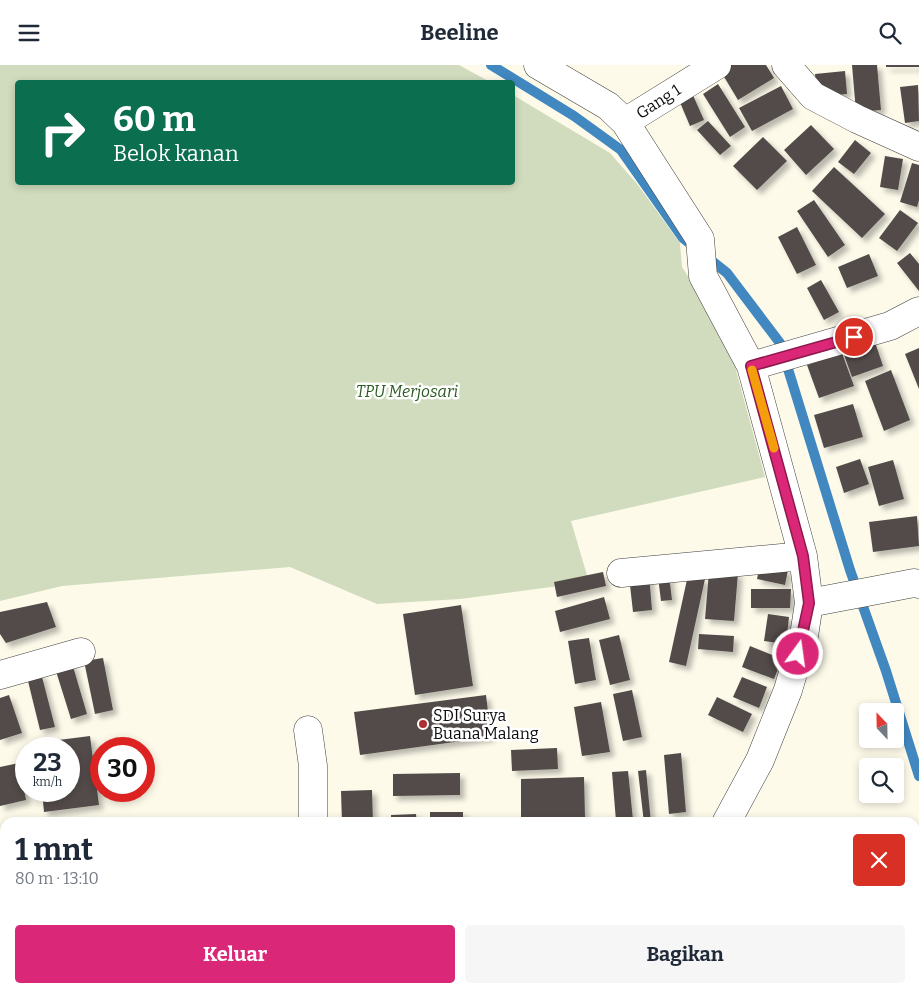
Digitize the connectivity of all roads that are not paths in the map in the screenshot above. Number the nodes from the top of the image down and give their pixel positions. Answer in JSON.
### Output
{"nodes":[{"id":1,"x":538,"y":65,"type":"edge"},
{"id":2,"x":718,"y":65,"type":"edge"},
{"id":3,"x":786,"y":65,"type":"edge"},
{"id":4,"x":625,"y":122,"type":"junction"},
{"id":5,"x":919,"y":147,"type":"edge"},
{"id":6,"x":919,"y":311,"type":"edge"},
{"id":7,"x":760,"y":364,"type":"junction"},
{"id":8,"x":803,"y":556,"type":"junction"},
{"id":9,"x":621,"y":573,"type":"dead end"},
{"id":10,"x":919,"y":584,"type":"edge"},
{"id":11,"x":809,"y":603,"type":"junction"},
{"id":12,"x":81,"y":652,"type":"dead end"},
{"id":13,"x":0,"y":675,"type":"edge"},
{"id":14,"x":308,"y":730,"type":"dead end"},
{"id":15,"x":313,"y":817,"type":"edge"},
{"id":16,"x":729,"y":817,"type":"edge"}],
"edges":[{"from":1,"to":4,"type":"street"},
{"from":2,"to":4,"type":"street","name":"Gang 1"},
{"from":3,"to":5,"type":"street"},
{"from":4,"to":7,"type":"street"},
{"from":6,"to":7,"type":"street"},
{"from":7,"to":8,"type":"street"},
{"from":8,"to":9,"type":"street"},
{"from":8,"to":11,"type":"street"},
{"from":10,"to":11,"type":"street"},
{"from":11,"to":16,"type":"street"},
{"from":12,"to":13,"type":"street"},
{"from":14,"to":15,"type":"street"}]}
